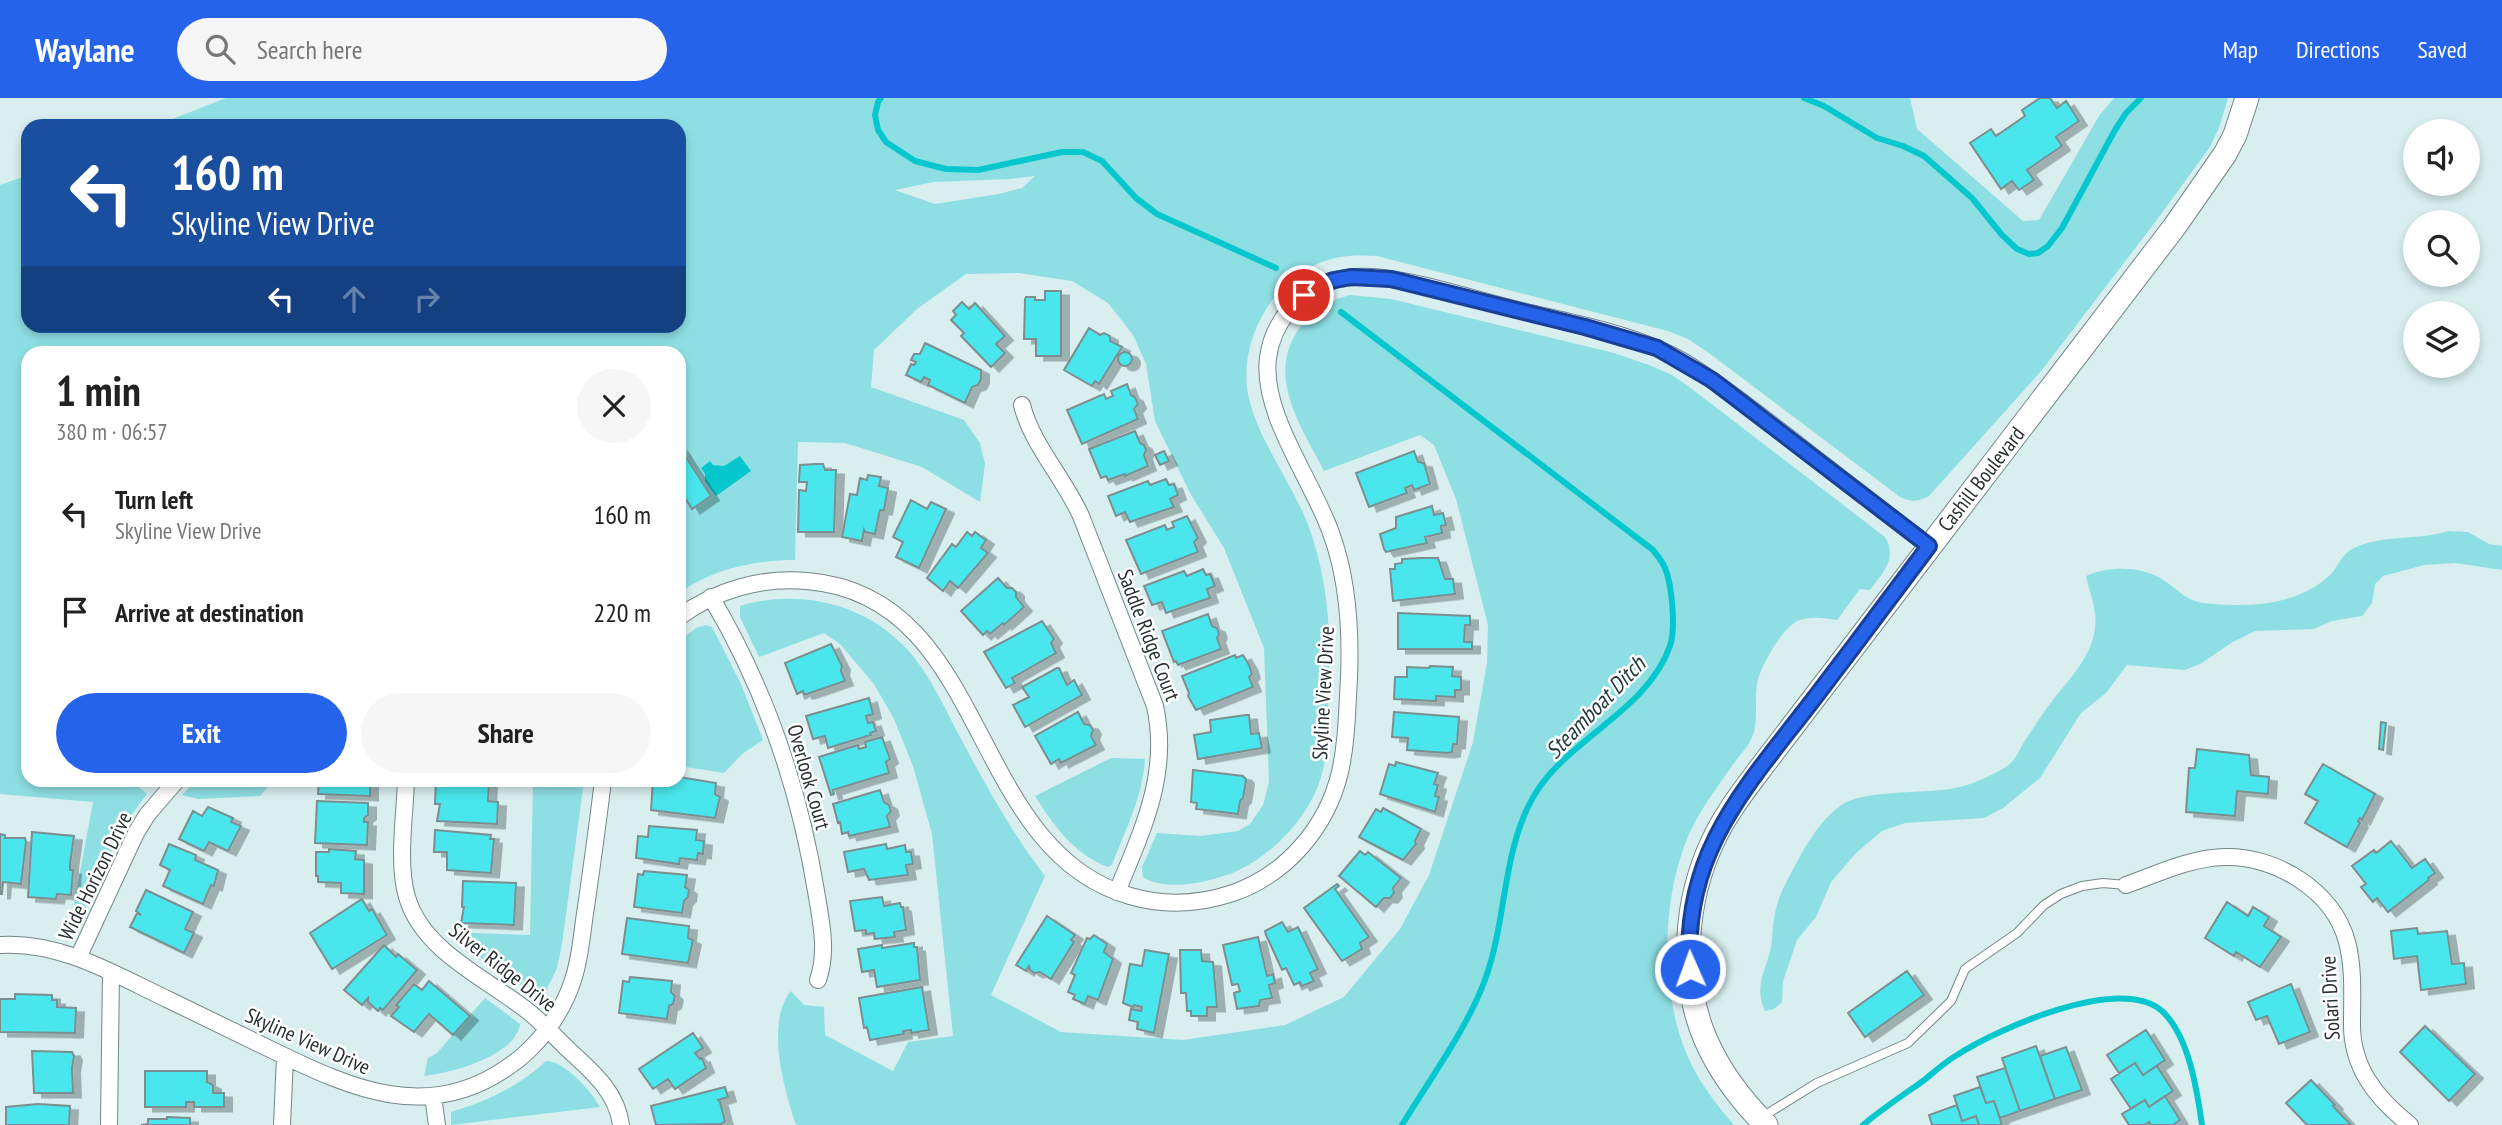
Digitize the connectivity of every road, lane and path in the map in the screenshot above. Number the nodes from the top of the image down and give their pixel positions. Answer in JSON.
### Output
{"nodes":[{"id":1,"x":2246,"y":98,"type":"edge"},
{"id":2,"x":1022,"y":405,"type":"dead end"},
{"id":3,"x":1929,"y":546,"type":"junction"},
{"id":4,"x":711,"y":597,"type":"junction"},
{"id":5,"x":686,"y":613,"type":"edge"},
{"id":6,"x":171,"y":787,"type":"edge"},
{"id":7,"x":406,"y":787,"type":"edge"},
{"id":8,"x":602,"y":787,"type":"edge"},
{"id":9,"x":2126,"y":885,"type":"joint"},
{"id":10,"x":1117,"y":892,"type":"junction"},
{"id":11,"x":0,"y":945,"type":"edge"},
{"id":12,"x":78,"y":958,"type":"junction"},
{"id":13,"x":111,"y":973,"type":"junction"},
{"id":14,"x":818,"y":980,"type":"dead end"},
{"id":15,"x":547,"y":1028,"type":"junction"},
{"id":16,"x":285,"y":1057,"type":"junction"},
{"id":17,"x":433,"y":1096,"type":"junction"},
{"id":18,"x":1763,"y":1122,"type":"edge"},
{"id":19,"x":109,"y":1125,"type":"edge"},
{"id":20,"x":282,"y":1125,"type":"edge"},
{"id":21,"x":437,"y":1125,"type":"edge"},
{"id":22,"x":621,"y":1125,"type":"edge"},
{"id":23,"x":2410,"y":1125,"type":"edge"}],
"edges":[{"from":1,"to":3,"type":"street","name":"Cashill Boulevard"},
{"from":2,"to":10,"type":"street","name":"Saddle Ridge Court"},
{"from":3,"to":10,"type":"street","name":"Skyline View Drive"},
{"from":3,"to":18,"type":"street","name":"Cashill Boulevard"},
{"from":4,"to":5,"type":"street","name":"Skyline View Drive"},
{"from":4,"to":10,"type":"street","name":"Skyline View Drive"},
{"from":4,"to":14,"type":"street","name":"Overlook Court"},
{"from":6,"to":12,"type":"street","name":"Wide Horizon Drive"},
{"from":7,"to":15,"type":"street","name":"Silver Ridge Drive"},
{"from":8,"to":15,"type":"street","name":"Skyline View Drive"},
{"from":9,"to":18,"type":"lane"},
{"from":9,"to":23,"type":"street","name":"Solari Drive"},
{"from":11,"to":12,"type":"street","name":"Skyline View Drive"},
{"from":12,"to":13,"type":"street","name":"Skyline View Drive"},
{"from":13,"to":16,"type":"street","name":"Skyline View Drive"},
{"from":13,"to":19,"type":"street"},
{"from":15,"to":17,"type":"street","name":"Skyline View Drive"},
{"from":15,"to":22,"type":"street","name":"Silver Ridge Drive"},
{"from":16,"to":17,"type":"street","name":"Skyline View Drive"},
{"from":16,"to":20,"type":"street"},
{"from":17,"to":21,"type":"street"}]}
